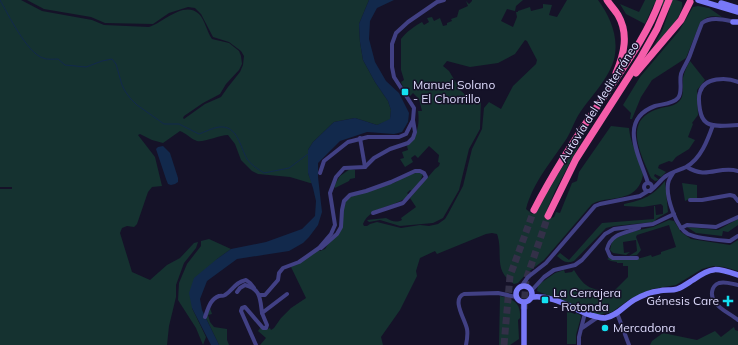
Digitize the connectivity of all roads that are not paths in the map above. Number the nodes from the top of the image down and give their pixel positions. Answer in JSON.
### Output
{"nodes":[{"id":1,"x":444,"y":0,"type":"edge"},
{"id":2,"x":606,"y":0,"type":"edge"},
{"id":3,"x":694,"y":0,"type":"edge"},
{"id":4,"x":707,"y":0,"type":"edge"},
{"id":5,"x":713,"y":0,"type":"edge"},
{"id":6,"x":720,"y":1,"type":"edge"},
{"id":7,"x":659,"y":3,"type":"edge"},
{"id":8,"x":667,"y":4,"type":"edge"},
{"id":9,"x":738,"y":5,"type":"edge"},
{"id":10,"x":738,"y":8,"type":"edge"},
{"id":11,"x":738,"y":12,"type":"edge"},
{"id":12,"x":736,"y":22,"type":"edge"},
{"id":13,"x":738,"y":82,"type":"edge"},
{"id":14,"x":609,"y":89,"type":"junction"},
{"id":15,"x":617,"y":94,"type":"junction"},
{"id":16,"x":413,"y":120,"type":"junction"},
{"id":17,"x":713,"y":125,"type":"junction"},
{"id":18,"x":738,"y":125,"type":"edge"},
{"id":19,"x":360,"y":138,"type":"junction"},
{"id":20,"x":365,"y":166,"type":"junction"},
{"id":21,"x":688,"y":167,"type":"junction"},
{"id":22,"x":738,"y":171,"type":"edge"},
{"id":23,"x":320,"y":173,"type":"dead end"},
{"id":24,"x":673,"y":173,"type":"junction"},
{"id":25,"x":661,"y":182,"type":"junction"},
{"id":26,"x":646,"y":185,"type":"junction"},
{"id":27,"x":649,"y":191,"type":"junction"},
{"id":28,"x":630,"y":198,"type":"junction"},
{"id":29,"x":690,"y":200,"type":"dead end"},
{"id":30,"x":738,"y":201,"type":"edge"},
{"id":31,"x":534,"y":210,"type":"tunnel mouth"},
{"id":32,"x":373,"y":213,"type":"dead end"},
{"id":33,"x":674,"y":214,"type":"junction"},
{"id":34,"x":548,"y":216,"type":"tunnel mouth"},
{"id":35,"x":738,"y":217,"type":"edge"},
{"id":36,"x":644,"y":226,"type":"junction"},
{"id":37,"x":681,"y":228,"type":"junction"},
{"id":38,"x":738,"y":236,"type":"edge"},
{"id":39,"x":319,"y":248,"type":"junction"},
{"id":40,"x":638,"y":258,"type":"dead end"},
{"id":41,"x":738,"y":274,"type":"edge"},
{"id":42,"x":738,"y":285,"type":"edge"},
{"id":43,"x":521,"y":286,"type":"junction"},
{"id":44,"x":254,"y":288,"type":"junction"},
{"id":45,"x":532,"y":290,"type":"junction"},
{"id":46,"x":237,"y":292,"type":"dead end"},
{"id":47,"x":287,"y":294,"type":"dead end"},
{"id":48,"x":260,"y":296,"type":"junction"},
{"id":49,"x":516,"y":297,"type":"junction"},
{"id":50,"x":532,"y":297,"type":"junction"},
{"id":51,"x":524,"y":303,"type":"junction"},
{"id":52,"x":262,"y":313,"type":"junction"},
{"id":53,"x":585,"y":313,"type":"junction"},
{"id":54,"x":617,"y":313,"type":"junction"},
{"id":55,"x":205,"y":317,"type":"dead end"},
{"id":56,"x":598,"y":317,"type":"junction"},
{"id":57,"x":738,"y":320,"type":"edge"},
{"id":58,"x":581,"y":328,"type":"junction"},
{"id":59,"x":468,"y":344,"type":"edge"},
{"id":60,"x":256,"y":345,"type":"edge"},
{"id":61,"x":524,"y":345,"type":"edge"},
{"id":62,"x":579,"y":345,"type":"edge"},
{"id":63,"x":629,"y":345,"type":"edge"}],
"edges":[{"from":1,"to":16,"type":"street"},
{"from":2,"to":14,"type":"highway"},
{"from":3,"to":11,"type":"street"},
{"from":3,"to":15,"type":"highway"},
{"from":4,"to":6,"type":"street"},
{"from":5,"to":6,"type":"street"},
{"from":6,"to":9,"type":"street"},
{"from":6,"to":10,"type":"street"},
{"from":7,"to":14,"type":"highway","name":"Autovía del Mediterráneo"},
{"from":8,"to":15,"type":"highway","name":"Autovía del Mediterráneo"},
{"from":12,"to":26,"type":"street"},
{"from":13,"to":17,"type":"street"},
{"from":14,"to":31,"type":"highway","name":"Autovía del Mediterráneo"},
{"from":15,"to":34,"type":"highway","name":"Autovía del Mediterráneo"},
{"from":16,"to":19,"type":"street"},
{"from":16,"to":20,"type":"street"},
{"from":17,"to":18,"type":"street"},
{"from":17,"to":21,"type":"street"},
{"from":19,"to":20,"type":"street"},
{"from":19,"to":23,"type":"street"},
{"from":20,"to":39,"type":"street"},
{"from":21,"to":22,"type":"street"},
{"from":21,"to":24,"type":"street"},
{"from":24,"to":25,"type":"street"},
{"from":24,"to":33,"type":"street"},
{"from":25,"to":26,"type":"street"},
{"from":25,"to":27,"type":"street"},
{"from":26,"to":27,"type":"street"},
{"from":26,"to":27,"type":"street"},
{"from":26,"to":28,"type":"street"},
{"from":27,"to":28,"type":"street"},
{"from":28,"to":43,"type":"street"},
{"from":29,"to":30,"type":"street"},
{"from":32,"to":39,"type":"street"},
{"from":33,"to":36,"type":"street"},
{"from":33,"to":37,"type":"street"},
{"from":35,"to":37,"type":"street"},
{"from":36,"to":40,"type":"street"},
{"from":36,"to":45,"type":"street"},
{"from":37,"to":38,"type":"street"},
{"from":39,"to":48,"type":"street"},
{"from":41,"to":54,"type":"street"},
{"from":42,"to":57,"type":"street"},
{"from":43,"to":45,"type":"street"},
{"from":43,"to":49,"type":"street"},
{"from":44,"to":46,"type":"street"},
{"from":44,"to":48,"type":"street"},
{"from":44,"to":55,"type":"street"},
{"from":45,"to":50,"type":"street"},
{"from":47,"to":52,"type":"street"},
{"from":48,"to":52,"type":"street"},
{"from":49,"to":51,"type":"street"},
{"from":49,"to":59,"type":"street"},
{"from":50,"to":51,"type":"street"},
{"from":50,"to":53,"type":"street"},
{"from":51,"to":61,"type":"street"},
{"from":52,"to":60,"type":"street"},
{"from":53,"to":56,"type":"street"},
{"from":53,"to":58,"type":"street"},
{"from":54,"to":56,"type":"street"},
{"from":54,"to":63,"type":"street"},
{"from":56,"to":58,"type":"street"},
{"from":58,"to":62,"type":"street"}]}
